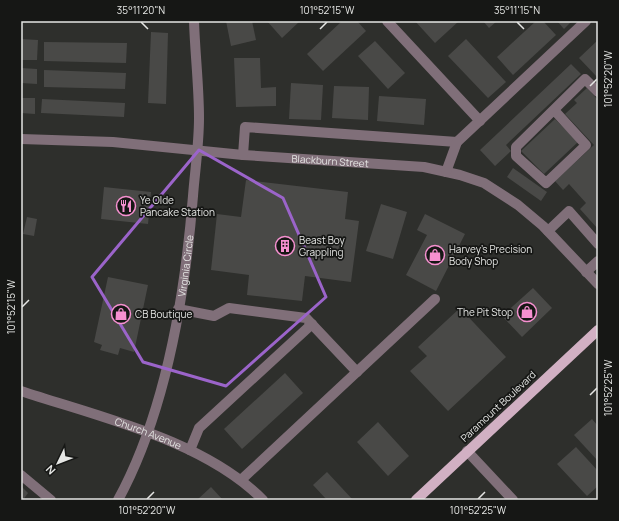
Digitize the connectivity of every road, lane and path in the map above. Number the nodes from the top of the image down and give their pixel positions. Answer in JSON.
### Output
{"nodes":[{"id":1,"x":194,"y":21,"type":"edge"},
{"id":2,"x":387,"y":21,"type":"edge"},
{"id":3,"x":586,"y":21,"type":"edge"},
{"id":4,"x":598,"y":92,"type":"edge"},
{"id":5,"x":554,"y":110,"type":"junction"},
{"id":6,"x":480,"y":121,"type":"junction"},
{"id":7,"x":21,"y":139,"type":"edge"},
{"id":8,"x":458,"y":142,"type":"junction"},
{"id":9,"x":197,"y":150,"type":"junction"},
{"id":10,"x":243,"y":155,"type":"junction"},
{"id":11,"x":446,"y":172,"type":"junction"},
{"id":12,"x":548,"y":231,"type":"junction"},
{"id":13,"x":598,"y":244,"type":"edge"},
{"id":14,"x":598,"y":261,"type":"edge"},
{"id":15,"x":586,"y":272,"type":"junction"},
{"id":16,"x":598,"y":284,"type":"edge"},
{"id":17,"x":435,"y":299,"type":"dead end"},
{"id":18,"x":178,"y":309,"type":"junction"},
{"id":19,"x":312,"y":324,"type":"junction"},
{"id":20,"x":598,"y":330,"type":"edge"},
{"id":21,"x":357,"y":372,"type":"junction"},
{"id":22,"x":21,"y":391,"type":"edge"},
{"id":23,"x":148,"y":433,"type":"junction"},
{"id":24,"x":190,"y":450,"type":"junction"},
{"id":25,"x":467,"y":451,"type":"junction"},
{"id":26,"x":21,"y":475,"type":"edge"},
{"id":27,"x":241,"y":480,"type":"junction"},
{"id":28,"x":51,"y":500,"type":"edge"},
{"id":29,"x":118,"y":500,"type":"edge"},
{"id":30,"x":263,"y":500,"type":"edge"},
{"id":31,"x":416,"y":500,"type":"edge"},
{"id":32,"x":513,"y":500,"type":"edge"}],
"edges":[{"from":1,"to":9,"type":"street","name":"Virginia Circle"},
{"from":2,"to":6,"type":"street"},
{"from":3,"to":6,"type":"street"},
{"from":4,"to":5,"type":"street"},
{"from":5,"to":5,"type":"street"},
{"from":6,"to":8,"type":"street"},
{"from":7,"to":9,"type":"street","name":"Blackburn Street"},
{"from":8,"to":10,"type":"street"},
{"from":8,"to":11,"type":"street"},
{"from":9,"to":10,"type":"street","name":"Blackburn Street"},
{"from":9,"to":18,"type":"street","name":"Virginia Circle"},
{"from":10,"to":11,"type":"street","name":"Blackburn Street"},
{"from":11,"to":12,"type":"street","name":"Blackburn Street"},
{"from":12,"to":13,"type":"street"},
{"from":12,"to":15,"type":"street","name":"Blackburn Street"},
{"from":14,"to":15,"type":"street"},
{"from":15,"to":16,"type":"street","name":"Blackburn Street"},
{"from":17,"to":21,"type":"street"},
{"from":18,"to":19,"type":"street"},
{"from":18,"to":23,"type":"street","name":"Virginia Circle"},
{"from":19,"to":21,"type":"street"},
{"from":19,"to":24,"type":"street"},
{"from":20,"to":25,"type":"main road","name":"Paramount Boulevard"},
{"from":21,"to":27,"type":"street"},
{"from":22,"to":23,"type":"street","name":"Church Avenue"},
{"from":23,"to":24,"type":"street","name":"Church Avenue"},
{"from":23,"to":29,"type":"street","name":"Virginia Circle"},
{"from":24,"to":27,"type":"street","name":"Church Avenue"},
{"from":25,"to":31,"type":"main road","name":"Paramount Boulevard"},
{"from":25,"to":32,"type":"street"},
{"from":26,"to":28,"type":"street"},
{"from":27,"to":30,"type":"street","name":"Church Avenue"}]}
